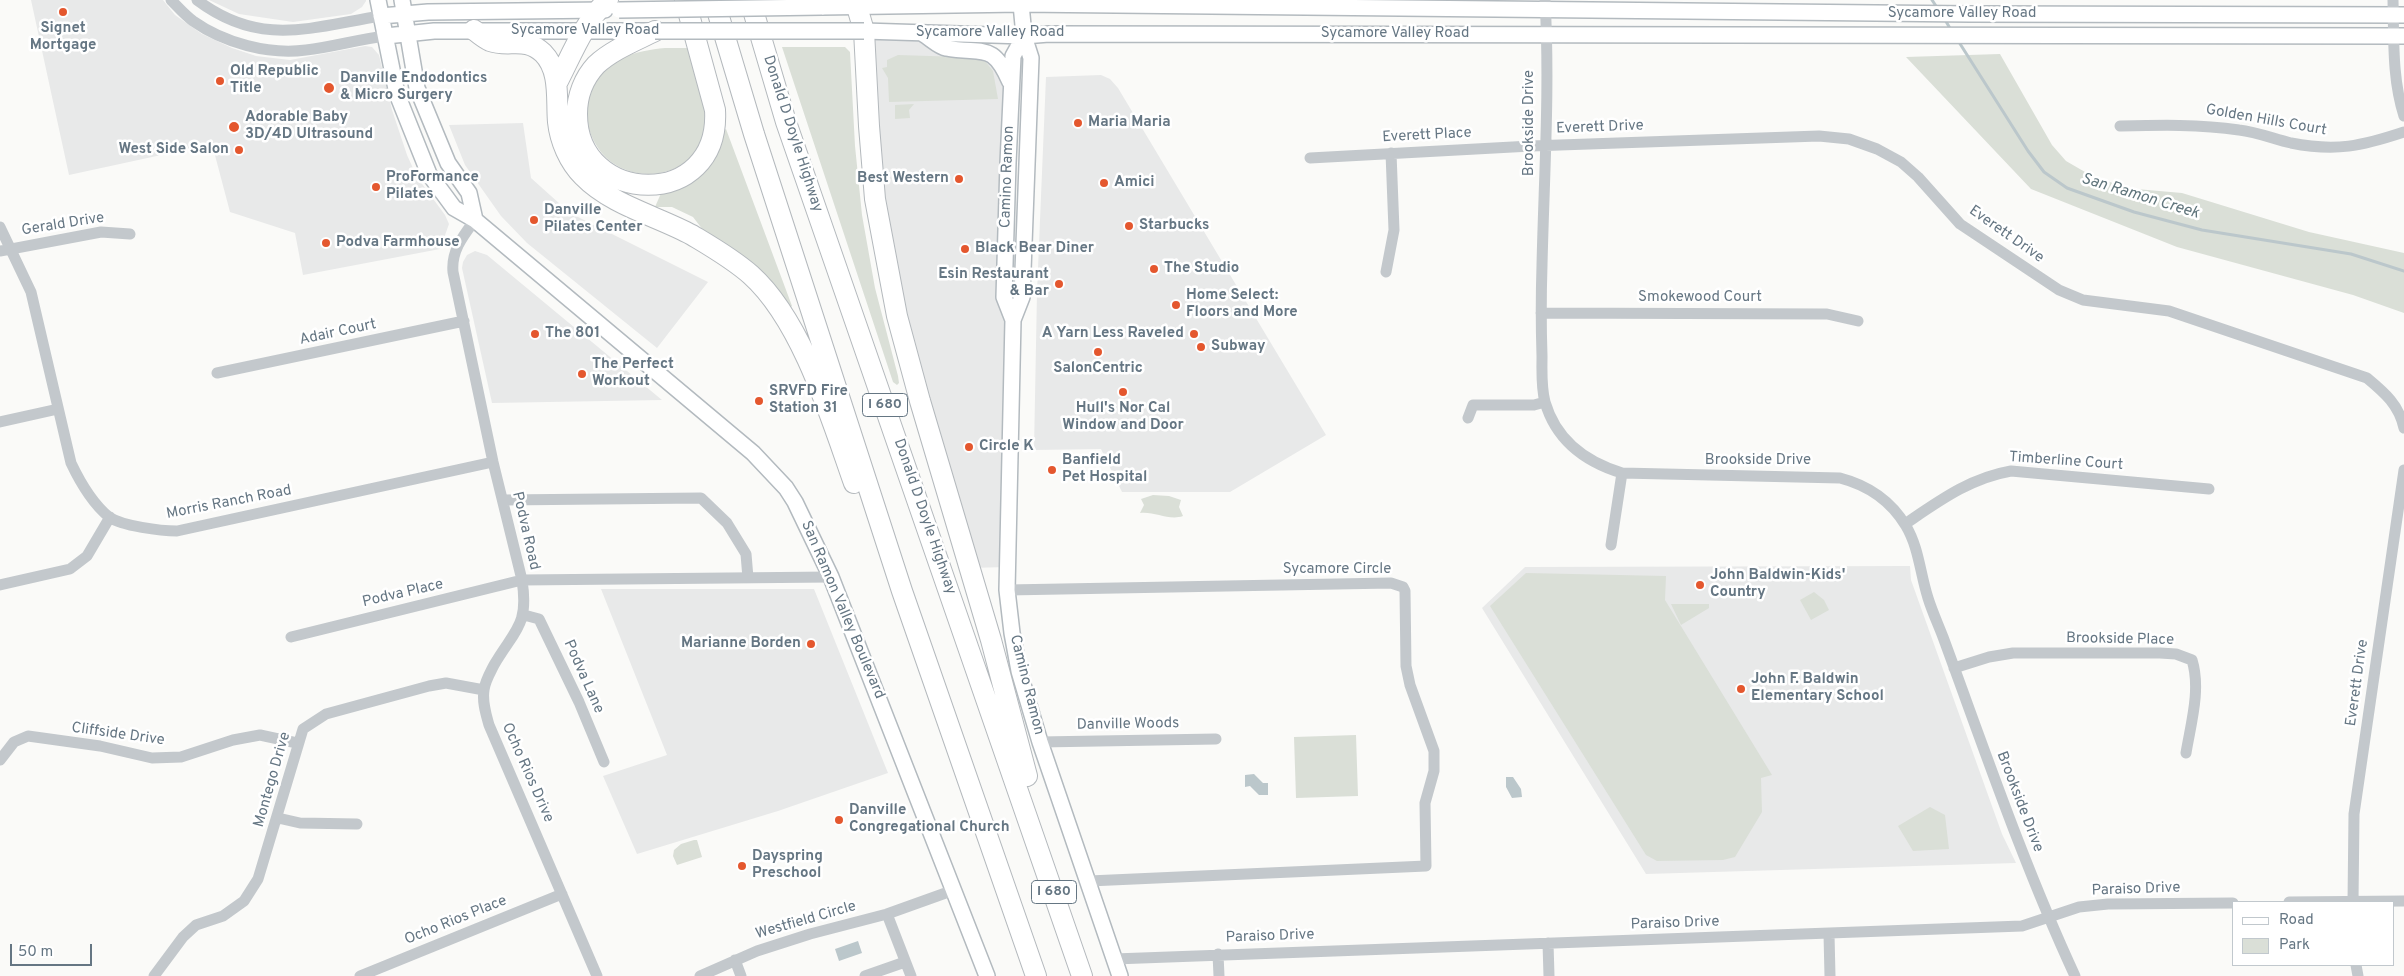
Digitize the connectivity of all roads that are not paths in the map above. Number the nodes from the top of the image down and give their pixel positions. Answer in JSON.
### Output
{"nodes":[{"id":1,"x":171,"y":0,"type":"edge"},
{"id":2,"x":197,"y":0,"type":"edge"},
{"id":3,"x":378,"y":0,"type":"edge"},
{"id":4,"x":685,"y":0,"type":"edge"},
{"id":5,"x":714,"y":0,"type":"edge"},
{"id":6,"x":750,"y":0,"type":"edge"},
{"id":7,"x":856,"y":4,"type":"edge"},
{"id":8,"x":1021,"y":4,"type":"junction"},
{"id":9,"x":1545,"y":5,"type":"edge"},
{"id":10,"x":403,"y":7,"type":"edge"},
{"id":11,"x":608,"y":7,"type":"edge"},
{"id":12,"x":2397,"y":10,"type":"edge"},
{"id":13,"x":381,"y":16,"type":"junction"},
{"id":14,"x":474,"y":30,"type":"junction"},
{"id":15,"x":584,"y":30,"type":"junction"},
{"id":16,"x":655,"y":31,"type":"junction"},
{"id":17,"x":864,"y":31,"type":"junction"},
{"id":18,"x":407,"y":33,"type":"junction"},
{"id":19,"x":923,"y":34,"type":"junction"},
{"id":20,"x":1545,"y":34,"type":"junction"},
{"id":21,"x":386,"y":36,"type":"junction"},
{"id":22,"x":1024,"y":36,"type":"junction"},
{"id":23,"x":2399,"y":36,"type":"edge"},
{"id":24,"x":557,"y":83,"type":"junction"},
{"id":25,"x":1012,"y":85,"type":"junction"},
{"id":26,"x":2404,"y":116,"type":"edge"},
{"id":27,"x":2120,"y":126,"type":"dead end"},
{"id":28,"x":2404,"y":132,"type":"edge"},
{"id":29,"x":1545,"y":145,"type":"junction"},
{"id":30,"x":1391,"y":153,"type":"junction"},
{"id":31,"x":1310,"y":158,"type":"dead end"},
{"id":32,"x":476,"y":220,"type":"junction"},
{"id":33,"x":0,"y":227,"type":"edge"},
{"id":34,"x":130,"y":234,"type":"dead end"},
{"id":35,"x":5,"y":250,"type":"edge"},
{"id":36,"x":1386,"y":272,"type":"dead end"},
{"id":37,"x":1541,"y":313,"type":"junction"},
{"id":38,"x":1013,"y":320,"type":"junction"},
{"id":39,"x":464,"y":321,"type":"junction"},
{"id":40,"x":1858,"y":321,"type":"dead end"},
{"id":41,"x":217,"y":373,"type":"dead end"},
{"id":42,"x":1546,"y":402,"type":"junction"},
{"id":43,"x":58,"y":409,"type":"junction"},
{"id":44,"x":1468,"y":418,"type":"dead end"},
{"id":45,"x":0,"y":422,"type":"edge"},
{"id":46,"x":2404,"y":428,"type":"edge"},
{"id":47,"x":493,"y":462,"type":"junction"},
{"id":48,"x":2404,"y":470,"type":"edge"},
{"id":49,"x":1622,"y":473,"type":"junction"},
{"id":50,"x":2209,"y":489,"type":"dead end"},
{"id":51,"x":503,"y":500,"type":"junction"},
{"id":52,"x":110,"y":518,"type":"junction"},
{"id":53,"x":1905,"y":524,"type":"junction"},
{"id":54,"x":1611,"y":545,"type":"dead end"},
{"id":55,"x":831,"y":577,"type":"junction"},
{"id":56,"x":748,"y":578,"type":"junction"},
{"id":57,"x":522,"y":580,"type":"junction"},
{"id":58,"x":0,"y":586,"type":"edge"},
{"id":59,"x":1007,"y":590,"type":"junction"},
{"id":60,"x":902,"y":591,"type":"junction"},
{"id":61,"x":524,"y":615,"type":"junction"},
{"id":62,"x":291,"y":637,"type":"dead end"},
{"id":63,"x":1954,"y":668,"type":"junction"},
{"id":64,"x":484,"y":690,"type":"junction"},
{"id":65,"x":1216,"y":739,"type":"dead end"},
{"id":66,"x":1040,"y":742,"type":"junction"},
{"id":67,"x":297,"y":743,"type":"junction"},
{"id":68,"x":2186,"y":753,"type":"dead end"},
{"id":69,"x":0,"y":760,"type":"edge"},
{"id":70,"x":604,"y":762,"type":"dead end"},
{"id":71,"x":1026,"y":808,"type":"junction"},
{"id":72,"x":278,"y":818,"type":"junction"},
{"id":73,"x":357,"y":824,"type":"dead end"},
{"id":74,"x":1089,"y":881,"type":"junction"},
{"id":75,"x":954,"y":890,"type":"junction"},
{"id":76,"x":562,"y":894,"type":"junction"},
{"id":77,"x":2353,"y":901,"type":"edge"},
{"id":78,"x":2232,"y":903,"type":"edge"},
{"id":79,"x":887,"y":914,"type":"junction"},
{"id":80,"x":2048,"y":918,"type":"junction"},
{"id":81,"x":1829,"y":934,"type":"junction"},
{"id":82,"x":1548,"y":943,"type":"junction"},
{"id":83,"x":1218,"y":954,"type":"junction"},
{"id":84,"x":1114,"y":959,"type":"junction"},
{"id":85,"x":735,"y":960,"type":"junction"},
{"id":86,"x":905,"y":962,"type":"junction"},
{"id":87,"x":154,"y":976,"type":"edge"},
{"id":88,"x":360,"y":976,"type":"edge"},
{"id":89,"x":597,"y":976,"type":"edge"},
{"id":90,"x":700,"y":976,"type":"edge"},
{"id":91,"x":741,"y":976,"type":"edge"},
{"id":92,"x":865,"y":976,"type":"edge"},
{"id":93,"x":911,"y":976,"type":"edge"},
{"id":94,"x":987,"y":976,"type":"edge"},
{"id":95,"x":1036,"y":976,"type":"edge"},
{"id":96,"x":1082,"y":976,"type":"edge"},
{"id":97,"x":1120,"y":976,"type":"edge"},
{"id":98,"x":1219,"y":976,"type":"edge"},
{"id":99,"x":1549,"y":976,"type":"edge"},
{"id":100,"x":1830,"y":976,"type":"edge"},
{"id":101,"x":2075,"y":976,"type":"edge"}],
"edges":[{"from":1,"to":21,"type":"street"},
{"from":2,"to":13,"type":"street"},
{"from":3,"to":13,"type":"main road","name":"San Ramon Valley Boulevard"},
{"from":4,"to":16,"type":"highway"},
{"from":5,"to":60,"type":"highway","number":"I 680"},
{"from":6,"to":71,"type":"highway","name":"Donald D Doyle Highway","number":"I 680"},
{"from":7,"to":8,"type":"main road","name":"Sycamore Valley Road"},
{"from":7,"to":11,"type":"main road","name":"Sycamore Valley Road","bridge":true},
{"from":7,"to":17,"type":"highway"},
{"from":8,"to":9,"type":"main road","name":"Sycamore Valley Road"},
{"from":8,"to":22,"type":"main road","name":"Camino Ramon"},
{"from":9,"to":12,"type":"main road","name":"Sycamore Valley Road"},
{"from":9,"to":20,"type":"street","name":"Brookside Drive"},
{"from":10,"to":11,"type":"main road","name":"Sycamore Valley Road"},
{"from":10,"to":13,"type":"main road","name":"Sycamore Valley Road"},
{"from":10,"to":18,"type":"main road"},
{"from":11,"to":15,"type":"highway"},
{"from":12,"to":23,"type":"street"},
{"from":13,"to":21,"type":"main road","name":"San Ramon Valley Boulevard"},
{"from":14,"to":15,"type":"main road","name":"Sycamore Valley Road"},
{"from":14,"to":18,"type":"main road","name":"Sycamore Valley Road"},
{"from":14,"to":24,"type":"highway"},
{"from":15,"to":16,"type":"main road","name":"Sycamore Valley Road"},
{"from":15,"to":24,"type":"highway"},
{"from":16,"to":17,"type":"main road","name":"Sycamore Valley Road","bridge":true},
{"from":17,"to":19,"type":"main road","name":"Sycamore Valley Road"},
{"from":17,"to":71,"type":"highway"},
{"from":18,"to":21,"type":"main road","name":"Sycamore Valley Road"},
{"from":18,"to":32,"type":"main road"},
{"from":19,"to":22,"type":"main road","name":"Sycamore Valley Road"},
{"from":19,"to":25,"type":"main road"},
{"from":20,"to":22,"type":"main road","name":"Sycamore Valley Road"},
{"from":20,"to":23,"type":"main road","name":"Sycamore Valley Road"},
{"from":20,"to":29,"type":"street","name":"Brookside Drive"},
{"from":21,"to":32,"type":"main road","name":"San Ramon Valley Boulevard"},
{"from":22,"to":25,"type":"main road","name":"Camino Ramon"},
{"from":22,"to":38,"type":"main road","name":"Camino Ramon"},
{"from":23,"to":26,"type":"street"},
{"from":24,"to":60,"type":"highway"},
{"from":25,"to":38,"type":"main road","name":"Camino Ramon"},
{"from":27,"to":28,"type":"street","name":"Golden Hills Court"},
{"from":29,"to":30,"type":"street","name":"Everett Place"},
{"from":29,"to":37,"type":"street","name":"Brookside Drive"},
{"from":29,"to":46,"type":"street","name":"Everett Drive"},
{"from":30,"to":31,"type":"street","name":"Everett Place"},
{"from":30,"to":36,"type":"street"},
{"from":32,"to":39,"type":"street","name":"Podva Road"},
{"from":32,"to":55,"type":"main road","name":"San Ramon Valley Boulevard"},
{"from":33,"to":35,"type":"street"},
{"from":34,"to":35,"type":"street","name":"Gerald Drive"},
{"from":35,"to":43,"type":"street"},
{"from":37,"to":40,"type":"street","name":"Smokewood Court"},
{"from":37,"to":42,"type":"street","name":"Brookside Drive"},
{"from":38,"to":59,"type":"main road","name":"Camino Ramon"},
{"from":39,"to":41,"type":"street","name":"Adair Court"},
{"from":39,"to":47,"type":"street","name":"Podva Road"},
{"from":42,"to":44,"type":"street"},
{"from":42,"to":49,"type":"street","name":"Brookside Drive"},
{"from":43,"to":45,"type":"street"},
{"from":43,"to":52,"type":"street"},
{"from":47,"to":51,"type":"street","name":"Podva Road"},
{"from":47,"to":52,"type":"street","name":"Morris Ranch Road"},
{"from":48,"to":77,"type":"street","name":"Everett Drive"},
{"from":49,"to":53,"type":"street","name":"Brookside Drive"},
{"from":49,"to":54,"type":"street"},
{"from":50,"to":53,"type":"street","name":"Timberline Court"},
{"from":51,"to":56,"type":"street"},
{"from":51,"to":57,"type":"street","name":"Podva Road"},
{"from":52,"to":58,"type":"street"},
{"from":53,"to":63,"type":"street","name":"Brookside Drive"},
{"from":55,"to":56,"type":"street","name":"Podva Road"},
{"from":55,"to":75,"type":"main road","name":"San Ramon Valley Boulevard"},
{"from":56,"to":57,"type":"street","name":"Podva Road"},
{"from":57,"to":61,"type":"street","name":"Ocho Rios Drive"},
{"from":57,"to":62,"type":"street","name":"Podva Place"},
{"from":59,"to":66,"type":"main road","name":"Camino Ramon"},
{"from":59,"to":74,"type":"street","name":"Sycamore Circle"},
{"from":60,"to":95,"type":"highway","number":"I 680"},
{"from":61,"to":64,"type":"street","name":"Ocho Rios Drive"},
{"from":61,"to":70,"type":"street","name":"Podva Lane"},
{"from":63,"to":68,"type":"street","name":"Brookside Place"},
{"from":63,"to":80,"type":"street","name":"Brookside Drive"},
{"from":64,"to":67,"type":"street","name":"Montego Drive"},
{"from":64,"to":76,"type":"street","name":"Ocho Rios Drive"},
{"from":65,"to":66,"type":"street","name":"Danville Woods"},
{"from":66,"to":74,"type":"main road","name":"Camino Ramon"},
{"from":67,"to":69,"type":"street","name":"Cliffside Drive"},
{"from":67,"to":72,"type":"street","name":"Montego Drive"},
{"from":71,"to":96,"type":"highway","name":"Donald D Doyle Highway","number":"I 680"},
{"from":72,"to":73,"type":"street"},
{"from":72,"to":87,"type":"street","name":"Montego Drive"},
{"from":74,"to":84,"type":"main road","name":"Camino Ramon"},
{"from":75,"to":79,"type":"street","name":"Westfield Circle"},
{"from":75,"to":94,"type":"main road","name":"San Ramon Valley Boulevard"},
{"from":76,"to":88,"type":"street","name":"Ocho Rios Place"},
{"from":76,"to":89,"type":"street","name":"Ocho Rios Drive"},
{"from":78,"to":80,"type":"street","name":"Paraiso Drive"},
{"from":79,"to":85,"type":"street","name":"Westfield Circle"},
{"from":79,"to":86,"type":"street"},
{"from":80,"to":81,"type":"street","name":"Paraiso Drive"},
{"from":80,"to":101,"type":"street","name":"Brookside Drive"},
{"from":81,"to":82,"type":"street","name":"Paraiso Drive"},
{"from":81,"to":100,"type":"street"},
{"from":82,"to":83,"type":"street","name":"Paraiso Drive"},
{"from":82,"to":99,"type":"street"},
{"from":83,"to":84,"type":"street","name":"Paraiso Drive"},
{"from":83,"to":98,"type":"street"},
{"from":84,"to":97,"type":"main road","name":"Camino Ramon"},
{"from":85,"to":90,"type":"street","name":"Westfield Circle"},
{"from":85,"to":91,"type":"street"},
{"from":86,"to":92,"type":"street"},
{"from":86,"to":93,"type":"street"}]}
